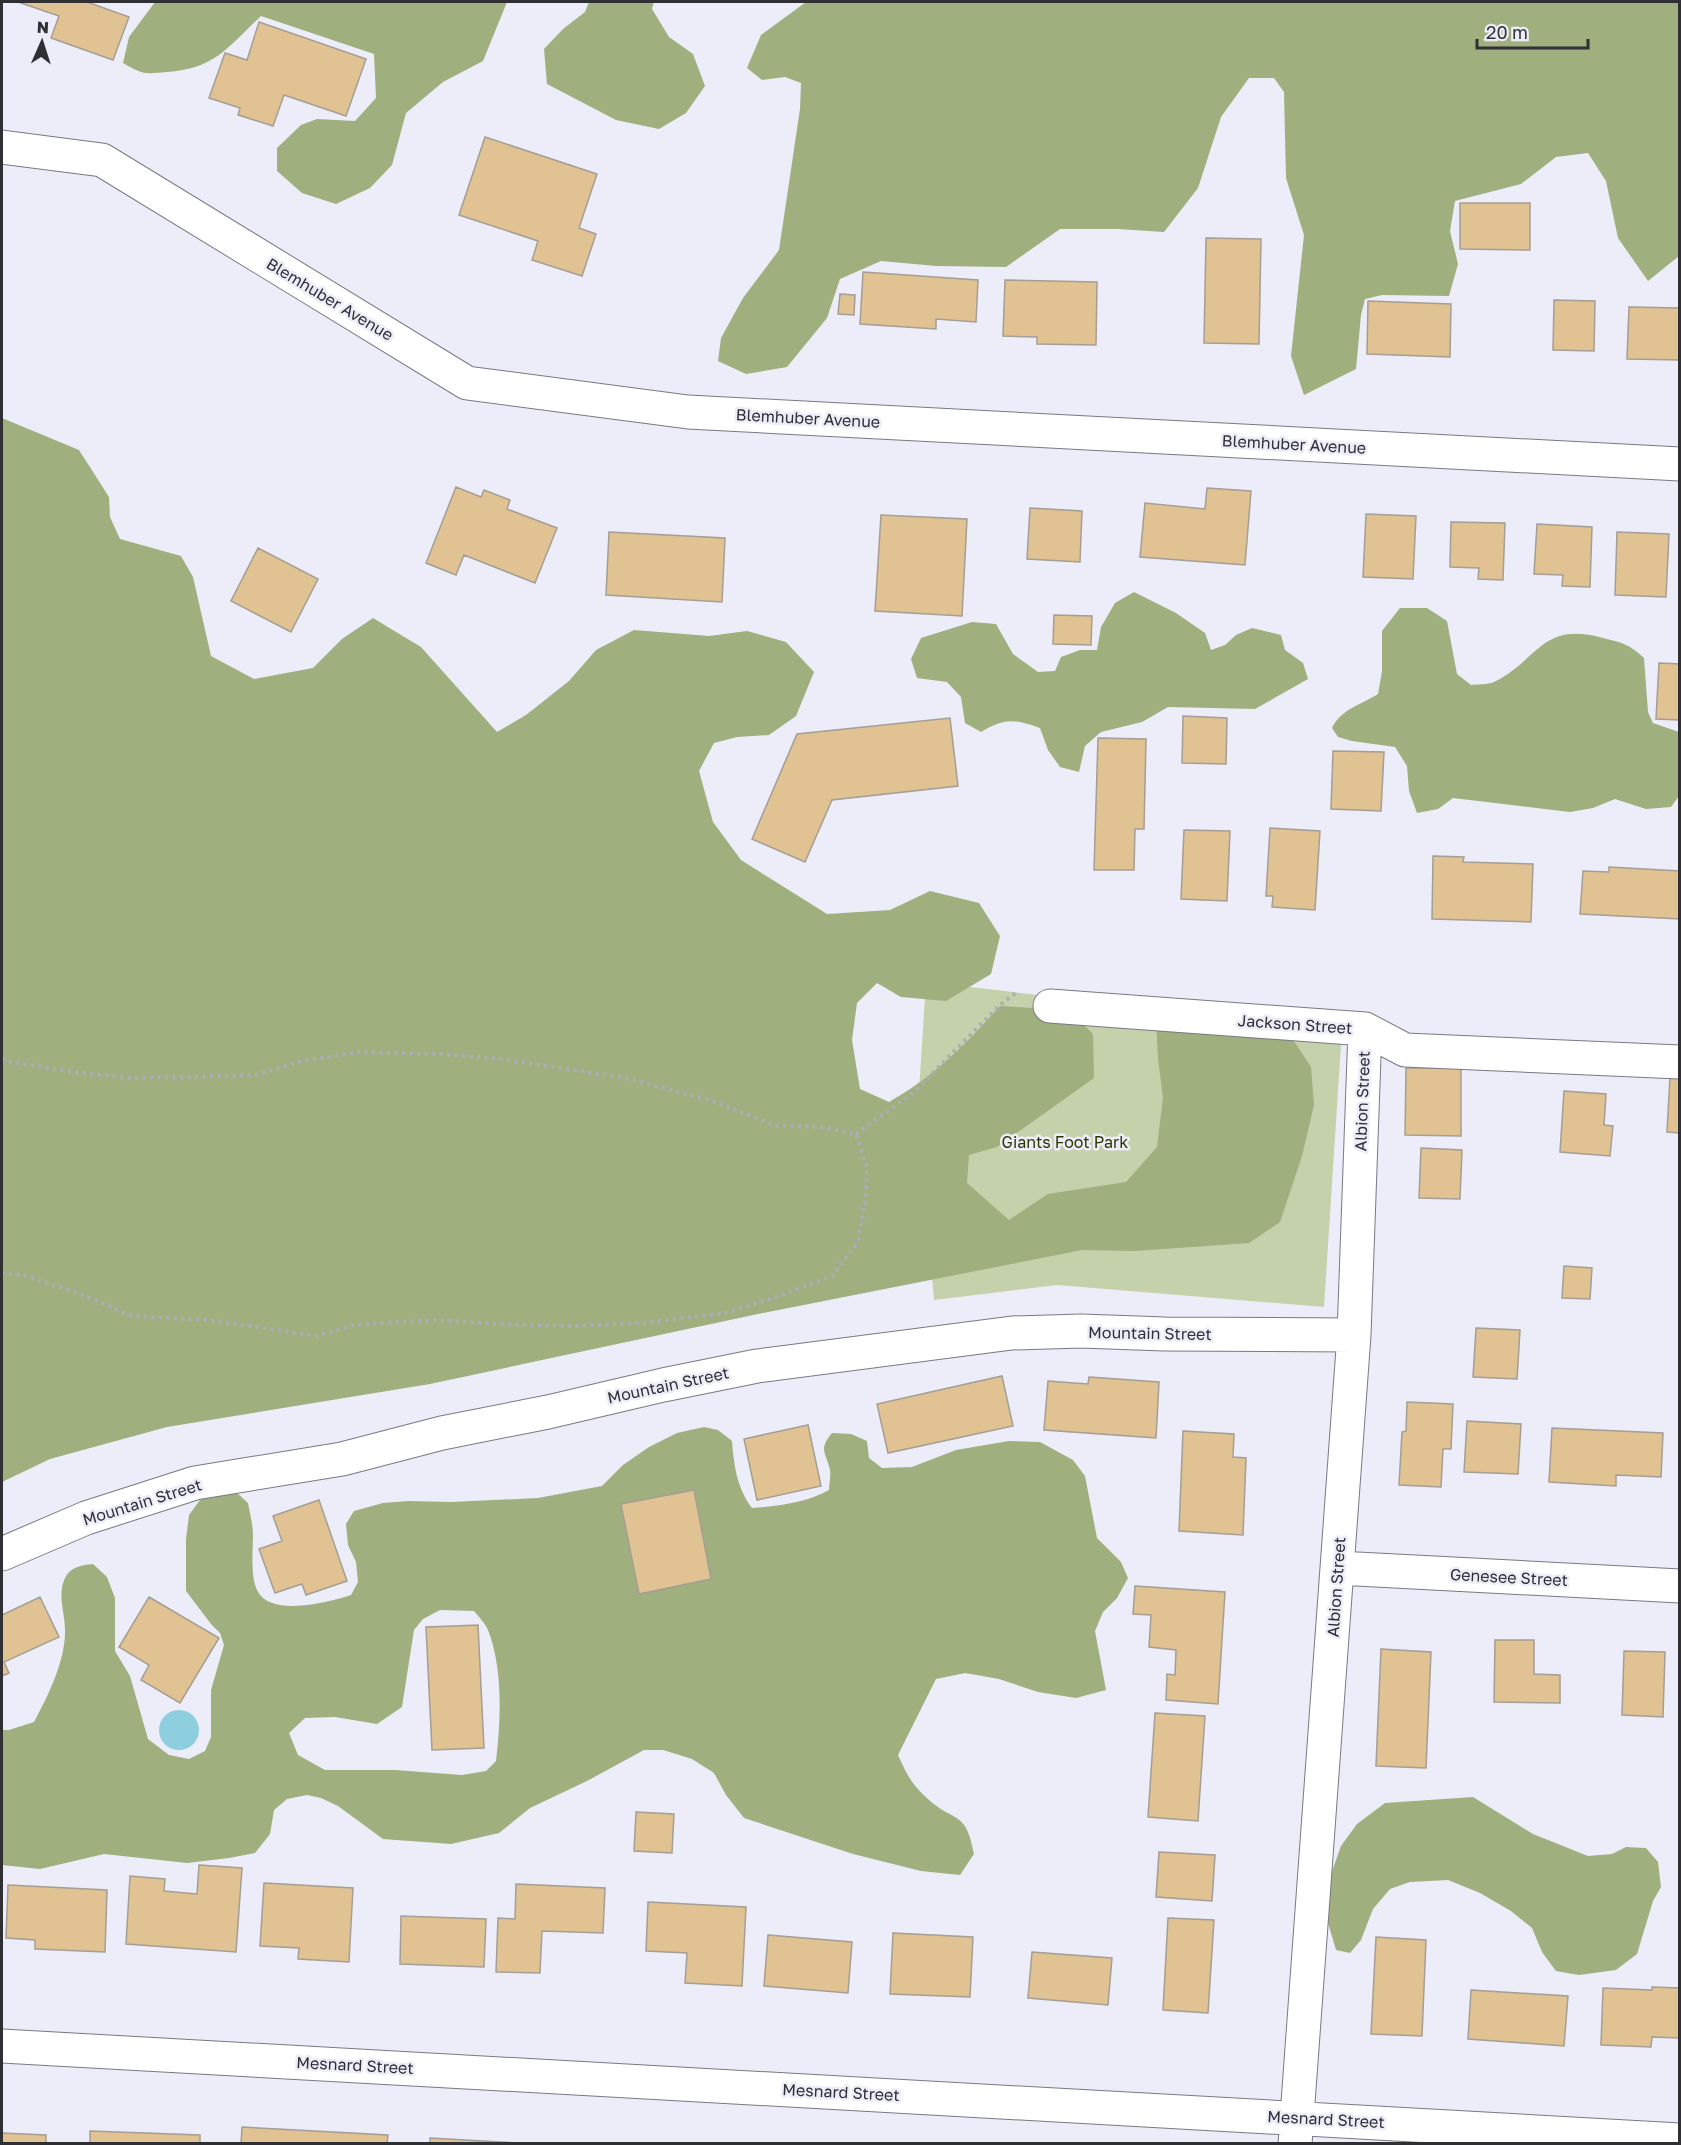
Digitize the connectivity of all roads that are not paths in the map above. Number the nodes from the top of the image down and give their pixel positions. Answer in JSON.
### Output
{"nodes":[{"id":1,"x":2,"y":147,"type":"edge"},
{"id":2,"x":1680,"y":464,"type":"edge"},
{"id":3,"x":1050,"y":1006,"type":"road end"},
{"id":4,"x":1365,"y":1029,"type":"junction"},
{"id":5,"x":1680,"y":1062,"type":"edge"},
{"id":6,"x":1354,"y":1335,"type":"junction"},
{"id":7,"x":2,"y":1554,"type":"edge"},
{"id":8,"x":1338,"y":1568,"type":"junction"},
{"id":9,"x":1680,"y":1586,"type":"edge"},
{"id":10,"x":2,"y":2046,"type":"edge"},
{"id":11,"x":1295,"y":2130,"type":"edge"},
{"id":12,"x":1680,"y":2140,"type":"edge"}],
"edges":[{"from":1,"to":2,"type":"street","name":"Blemhuber Avenue"},
{"from":3,"to":4,"type":"street","name":"Jackson Street"},
{"from":4,"to":5,"type":"street","name":"Jackson Street"},
{"from":4,"to":6,"type":"street","name":"Albion Street"},
{"from":6,"to":7,"type":"street","name":"Mountain Street"},
{"from":6,"to":8,"type":"street","name":"Albion Street"},
{"from":8,"to":9,"type":"street","name":"Genesee Street"},
{"from":8,"to":11,"type":"street","name":"Albion Street"},
{"from":10,"to":11,"type":"street","name":"Mesnard Street"},
{"from":11,"to":12,"type":"street","name":"Mesnard Street"}]}
